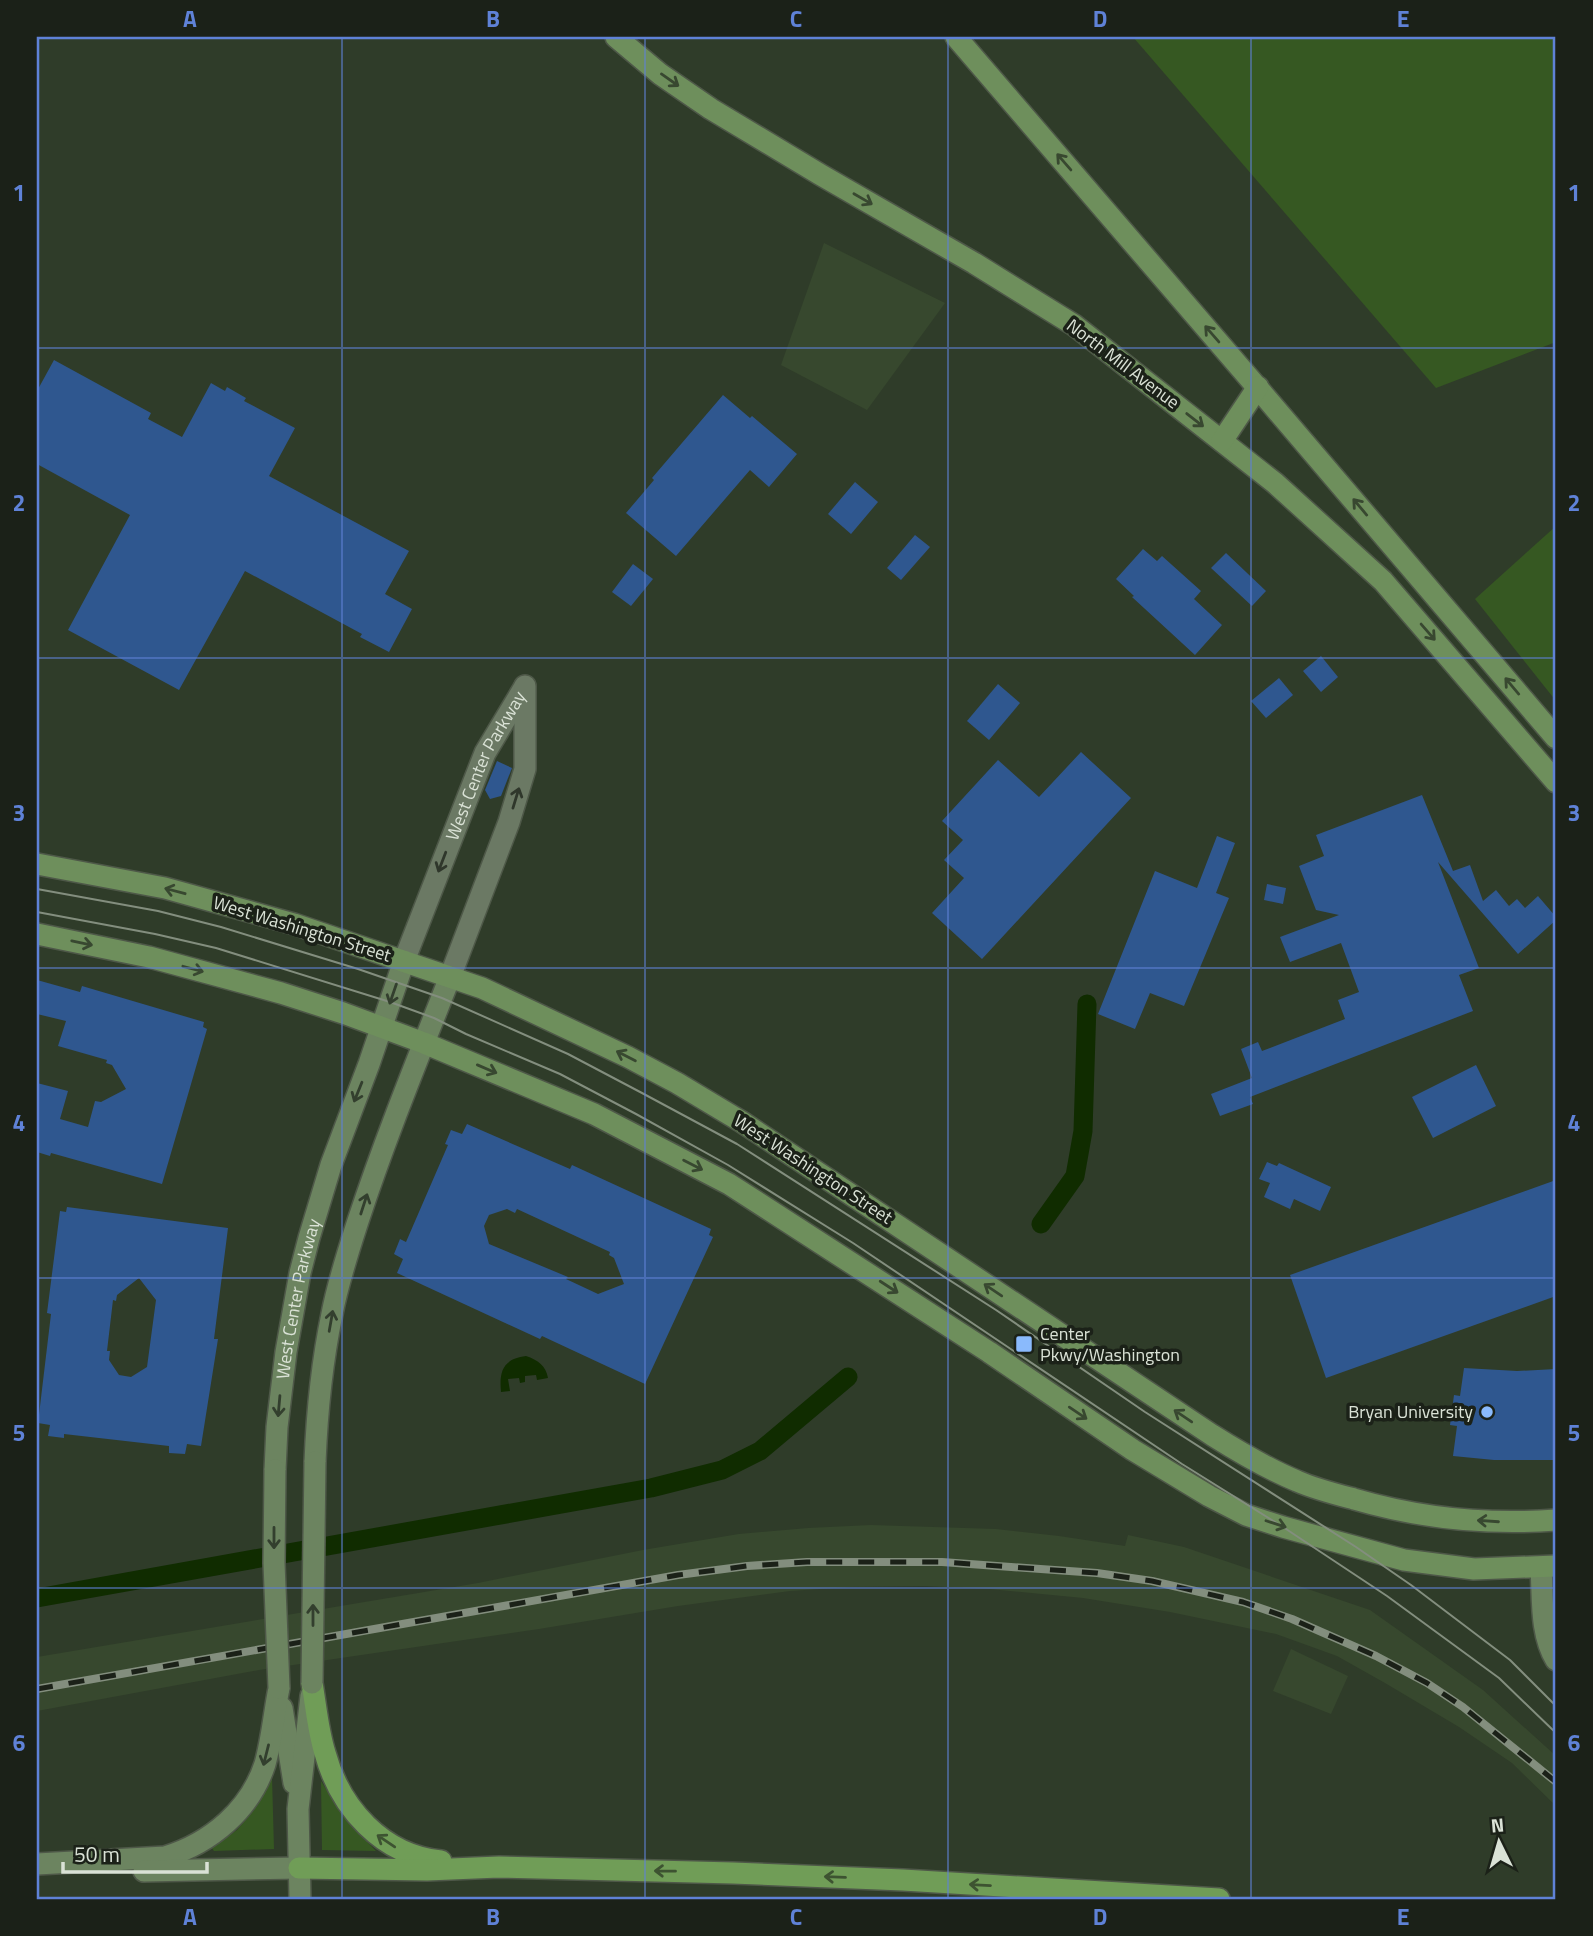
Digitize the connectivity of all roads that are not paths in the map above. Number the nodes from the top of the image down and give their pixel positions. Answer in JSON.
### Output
{"nodes":[{"id":1,"x":607,"y":37,"type":"edge"},
{"id":2,"x":616,"y":37,"type":"edge"},
{"id":3,"x":944,"y":37,"type":"edge"},
{"id":4,"x":956,"y":37,"type":"edge"},
{"id":5,"x":981,"y":66,"type":"junction"},
{"id":6,"x":1258,"y":387,"type":"junction"},
{"id":7,"x":1222,"y":441,"type":"junction"},
{"id":8,"x":1556,"y":738,"type":"edge"},
{"id":9,"x":1556,"y":782,"type":"edge"},
{"id":10,"x":37,"y":864,"type":"edge"},
{"id":11,"x":37,"y":934,"type":"edge"},
{"id":12,"x":404,"y":961,"type":"junction"},
{"id":13,"x":450,"y":977,"type":"junction"},
{"id":14,"x":381,"y":1027,"type":"junction"},
{"id":15,"x":424,"y":1043,"type":"junction"},
{"id":16,"x":1556,"y":1520,"type":"edge"},
{"id":17,"x":1549,"y":1567,"type":"edge"},
{"id":18,"x":1556,"y":1660,"type":"edge"},
{"id":19,"x":313,"y":1683,"type":"junction"},
{"id":20,"x":279,"y":1688,"type":"junction"},
{"id":21,"x":298,"y":1809,"type":"junction"},
{"id":22,"x":37,"y":1864,"type":"edge"},
{"id":23,"x":499,"y":1867,"type":"junction"},
{"id":24,"x":299,"y":1868,"type":"junction"},
{"id":25,"x":37,"y":1869,"type":"edge"},
{"id":26,"x":300,"y":1899,"type":"edge"},
{"id":27,"x":1219,"y":1899,"type":"edge"}],
"edges":[{"from":1,"to":2,"type":"street"},
{"from":2,"to":7,"type":"main road","name":"North Mill Avenue","one_way":true},
{"from":3,"to":5,"type":"street"},
{"from":4,"to":5,"type":"main road"},
{"from":6,"to":5,"type":"main road","one_way":true},
{"from":6,"to":7,"type":"main road"},
{"from":8,"to":6,"type":"main road","one_way":true},
{"from":7,"to":9,"type":"main road","name":"North Mill Avenue","one_way":true},
{"from":12,"to":10,"type":"main road","name":"West Washington Street","one_way":true},
{"from":11,"to":14,"type":"main road","one_way":true},
{"from":12,"to":13,"type":"main road","name":"West Washington Street"},
{"from":13,"to":12,"type":"street","name":"West Center Parkway","one_way":true},
{"from":12,"to":14,"type":"street","name":"West Center Parkway","one_way":true},
{"from":13,"to":15,"type":"street","name":"West Center Parkway"},
{"from":16,"to":13,"type":"main road","name":"West Washington Street","one_way":true},
{"from":14,"to":15,"type":"main road"},
{"from":14,"to":20,"type":"street","name":"West Center Parkway","one_way":true,"bridge":true},
{"from":15,"to":17,"type":"main road","one_way":true},
{"from":19,"to":15,"type":"street","name":"West Center Parkway","one_way":true,"bridge":true},
{"from":17,"to":18,"type":"street"},
{"from":19,"to":21,"type":"street","name":"West Center Parkway"},
{"from":23,"to":19,"type":"highway","one_way":true},
{"from":20,"to":21,"type":"street","name":"West Center Parkway"},
{"from":20,"to":22,"type":"street","one_way":true},
{"from":21,"to":24,"type":"street","name":"West Center Parkway"},
{"from":23,"to":24,"type":"highway"},
{"from":27,"to":23,"type":"highway","one_way":true},
{"from":24,"to":25,"type":"street"},
{"from":24,"to":26,"type":"street","name":"West Center Parkway"}]}
